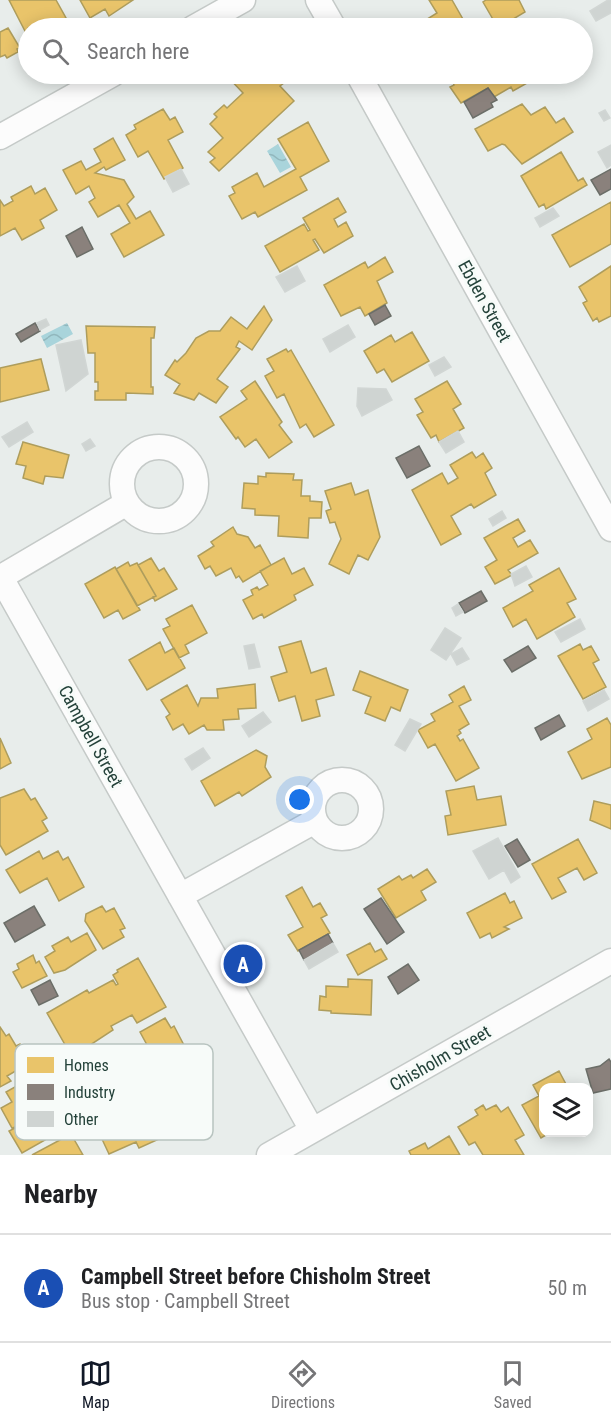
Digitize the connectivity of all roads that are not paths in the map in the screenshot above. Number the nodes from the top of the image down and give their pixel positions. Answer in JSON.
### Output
{"nodes":[{"id":1,"x":243,"y":0,"type":"edge"},
{"id":2,"x":318,"y":0,"type":"edge"},
{"id":3,"x":211,"y":18,"type":"edge"},
{"id":4,"x":328,"y":18,"type":"edge"},
{"id":5,"x":95,"y":84,"type":"edge"},
{"id":6,"x":364,"y":84,"type":"edge"},
{"id":7,"x":0,"y":137,"type":"edge"},
{"id":8,"x":127,"y":503,"type":"dead end"},
{"id":9,"x":611,"y":530,"type":"edge"},
{"id":10,"x":0,"y":577,"type":"edge"},
{"id":11,"x":315,"y":821,"type":"dead end"},
{"id":12,"x":180,"y":896,"type":"junction"},
{"id":13,"x":611,"y":961,"type":"edge"},
{"id":14,"x":312,"y":1130,"type":"junction"},
{"id":15,"x":269,"y":1155,"type":"edge"}],
"edges":[{"from":1,"to":3,"type":"street"},
{"from":2,"to":4,"type":"street"},
{"from":5,"to":7,"type":"street"},
{"from":6,"to":9,"type":"street","name":"Ebden Street"},
{"from":8,"to":10,"type":"street","name":"Campbell Street"},
{"from":10,"to":12,"type":"street","name":"Campbell Street"},
{"from":11,"to":12,"type":"street"},
{"from":12,"to":14,"type":"street","name":"Campbell Street"},
{"from":13,"to":14,"type":"street","name":"Chisholm Street"},
{"from":14,"to":15,"type":"street","name":"Chisholm Street"}]}
